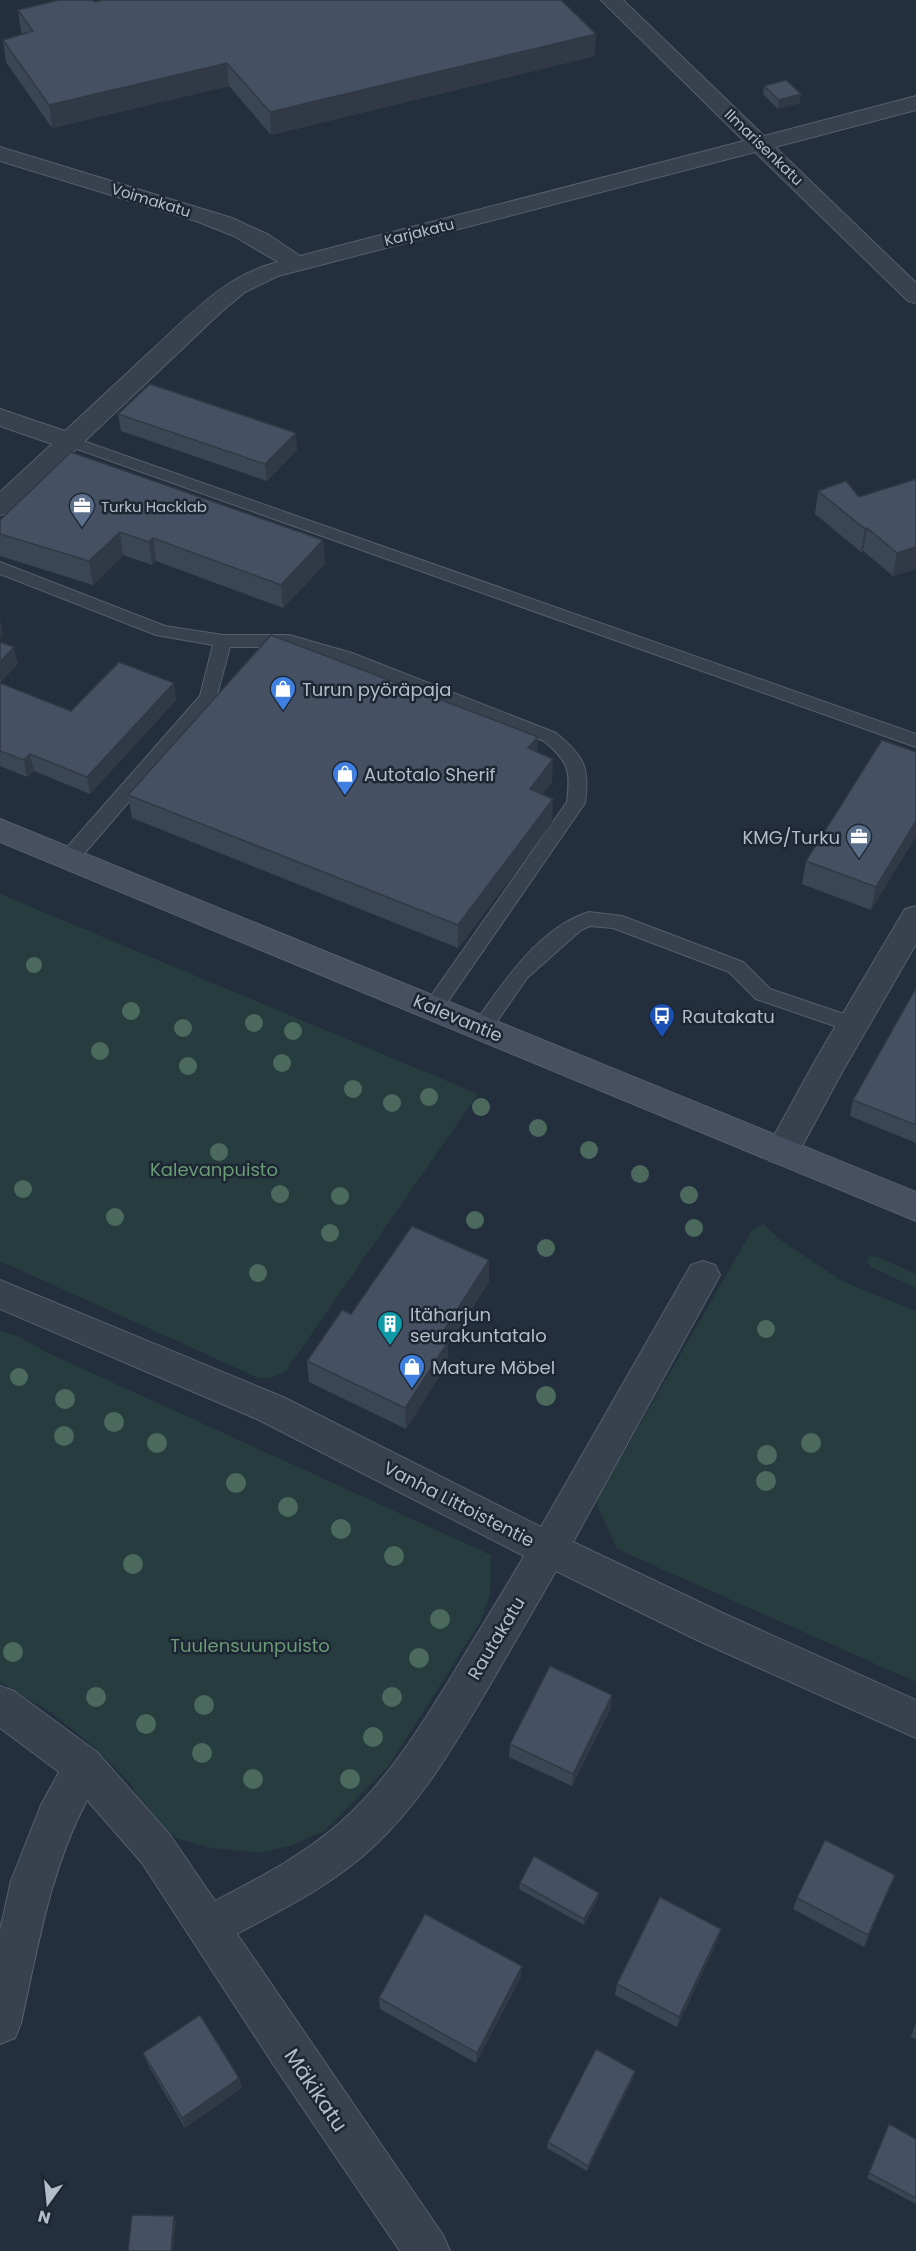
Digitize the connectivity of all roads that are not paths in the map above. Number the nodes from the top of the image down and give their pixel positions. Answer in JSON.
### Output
{"nodes":[{"id":1,"x":611,"y":0,"type":"edge"},
{"id":2,"x":916,"y":103,"type":"edge"},
{"id":3,"x":762,"y":144,"type":"junction"},
{"id":4,"x":0,"y":154,"type":"edge"},
{"id":5,"x":295,"y":263,"type":"junction"},
{"id":6,"x":916,"y":296,"type":"edge"},
{"id":7,"x":0,"y":417,"type":"edge"},
{"id":8,"x":69,"y":441,"type":"junction"},
{"id":9,"x":0,"y":507,"type":"edge"},
{"id":10,"x":0,"y":568,"type":"edge"},
{"id":11,"x":223,"y":641,"type":"junction"},
{"id":12,"x":916,"y":741,"type":"edge"},
{"id":13,"x":0,"y":830,"type":"edge"},
{"id":14,"x":69,"y":858,"type":"junction"},
{"id":15,"x":916,"y":917,"type":"edge"},
{"id":16,"x":433,"y":1008,"type":"junction"},
{"id":17,"x":855,"y":1025,"type":"junction"},
{"id":18,"x":482,"y":1028,"type":"junction"},
{"id":19,"x":782,"y":1152,"type":"junction"},
{"id":20,"x":916,"y":1207,"type":"edge"},
{"id":21,"x":703,"y":1275,"type":"dead end"},
{"id":22,"x":0,"y":1294,"type":"edge"},
{"id":23,"x":548,"y":1549,"type":"junction"},
{"id":24,"x":0,"y":1704,"type":"edge"},
{"id":25,"x":916,"y":1719,"type":"edge"},
{"id":26,"x":83,"y":1766,"type":"junction"},
{"id":27,"x":208,"y":1927,"type":"junction"},
{"id":28,"x":0,"y":2023,"type":"edge"},
{"id":29,"x":427,"y":2251,"type":"edge"}],
"edges":[{"from":1,"to":3,"type":"street","name":"Ilmarisenkatu"},
{"from":2,"to":3,"type":"street","name":"Karjakatu"},
{"from":3,"to":5,"type":"street","name":"Karjakatu"},
{"from":3,"to":6,"type":"street","name":"Ilmarisenkatu"},
{"from":4,"to":5,"type":"street","name":"Voimakatu"},
{"from":5,"to":8,"type":"street","name":"Karjakatu"},
{"from":7,"to":8,"type":"street"},
{"from":8,"to":9,"type":"street","name":"Karjakatu"},
{"from":8,"to":12,"type":"lane"},
{"from":10,"to":11,"type":"lane"},
{"from":11,"to":14,"type":"lane"},
{"from":11,"to":16,"type":"lane"},
{"from":13,"to":14,"type":"main road","name":"Kalevantie"},
{"from":14,"to":16,"type":"main road","name":"Kalevantie"},
{"from":15,"to":17,"type":"street"},
{"from":16,"to":18,"type":"main road","name":"Kalevantie"},
{"from":17,"to":18,"type":"lane"},
{"from":17,"to":19,"type":"street"},
{"from":18,"to":19,"type":"main road","name":"Kalevantie"},
{"from":19,"to":20,"type":"main road","name":"Kalevantie"},
{"from":21,"to":23,"type":"street","name":"Rautakatu"},
{"from":22,"to":23,"type":"street","name":"Vanha Littoistentie"},
{"from":23,"to":25,"type":"street","name":"Vanha Littoistentie"},
{"from":23,"to":27,"type":"street","name":"Rautakatu"},
{"from":24,"to":26,"type":"street","name":"Mäkikatu"},
{"from":26,"to":27,"type":"street","name":"Mäkikatu"},
{"from":26,"to":28,"type":"street"},
{"from":27,"to":29,"type":"street","name":"Mäkikatu"}]}
